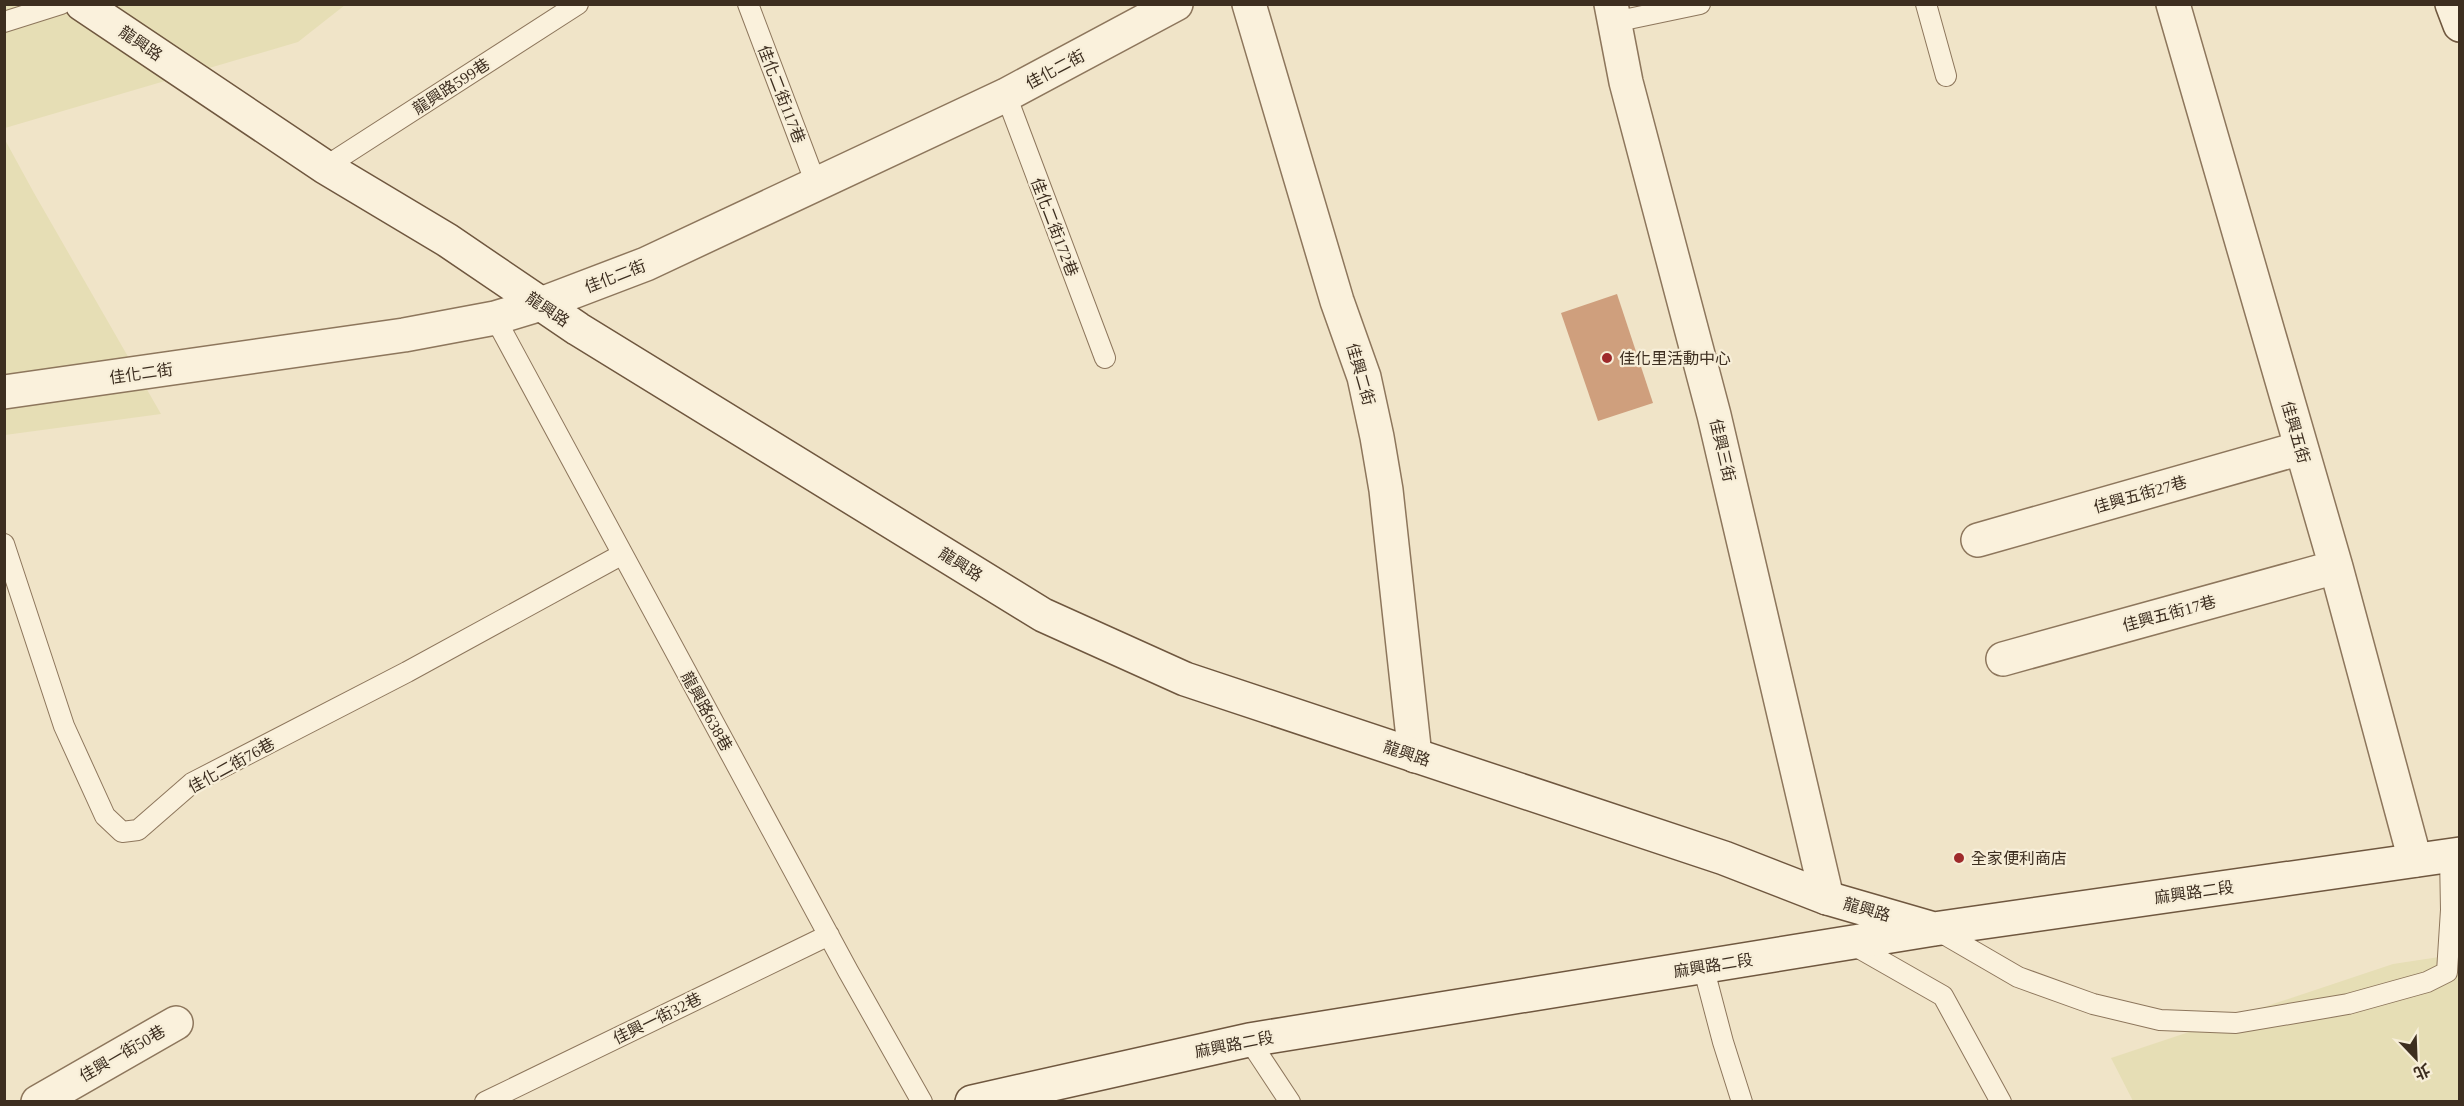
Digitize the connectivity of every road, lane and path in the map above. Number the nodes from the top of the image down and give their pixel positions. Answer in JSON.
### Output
{"nodes":[{"id":1,"x":61,"y":4,"type":"edge"},
{"id":2,"x":82,"y":4,"type":"edge"},
{"id":3,"x":578,"y":4,"type":"edge"},
{"id":4,"x":748,"y":4,"type":"edge"},
{"id":5,"x":1176,"y":4,"type":"edge"},
{"id":6,"x":1249,"y":4,"type":"edge"},
{"id":7,"x":1700,"y":4,"type":"edge"},
{"id":8,"x":1926,"y":4,"type":"edge"},
{"id":9,"x":2174,"y":4,"type":"edge"},
{"id":10,"x":2452,"y":4,"type":"edge"},
{"id":11,"x":1613,"y":13,"type":"edge"},
{"id":12,"x":4,"y":22,"type":"edge"},
{"id":13,"x":2460,"y":25,"type":"edge"},
{"id":14,"x":1946,"y":76,"type":"dead end"},
{"id":15,"x":1006,"y":95,"type":"junction"},
{"id":16,"x":325,"y":167,"type":"junction"},
{"id":17,"x":816,"y":184,"type":"junction"},
{"id":18,"x":541,"y":304,"type":"junction"},
{"id":19,"x":495,"y":318,"type":"junction"},
{"id":20,"x":1105,"y":358,"type":"dead end"},
{"id":21,"x":4,"y":392,"type":"edge"},
{"id":22,"x":2301,"y":448,"type":"junction"},
{"id":23,"x":1978,"y":540,"type":"dead end"},
{"id":24,"x":4,"y":544,"type":"edge"},
{"id":25,"x":621,"y":555,"type":"junction"},
{"id":26,"x":2336,"y":567,"type":"junction"},
{"id":27,"x":2003,"y":659,"type":"dead end"},
{"id":28,"x":1415,"y":756,"type":"junction"},
{"id":29,"x":2455,"y":854,"type":"edge"},
{"id":30,"x":2415,"y":860,"type":"junction"},
{"id":31,"x":1827,"y":898,"type":"junction"},
{"id":32,"x":1934,"y":928,"type":"junction"},
{"id":33,"x":829,"y":935,"type":"junction"},
{"id":34,"x":1850,"y":943,"type":"junction"},
{"id":35,"x":1703,"y":966,"type":"junction"},
{"id":36,"x":176,"y":1023,"type":"dead end"},
{"id":37,"x":1250,"y":1040,"type":"junction"},
{"id":38,"x":38,"y":1101,"type":"edge"},
{"id":39,"x":485,"y":1101,"type":"edge"},
{"id":40,"x":922,"y":1101,"type":"edge"},
{"id":41,"x":972,"y":1101,"type":"edge"},
{"id":42,"x":1290,"y":1101,"type":"edge"},
{"id":43,"x":1742,"y":1101,"type":"edge"},
{"id":44,"x":2001,"y":1101,"type":"edge"}],
"edges":[{"from":1,"to":12,"type":"lane"},
{"from":2,"to":16,"type":"street","name":"龍興路"},
{"from":3,"to":16,"type":"lane","name":"龍興路599巷"},
{"from":4,"to":17,"type":"lane","name":"佳化二街117巷"},
{"from":5,"to":15,"type":"street","name":"佳化二街"},
{"from":6,"to":28,"type":"street","name":"佳興二街"},
{"from":7,"to":11,"type":"lane"},
{"from":8,"to":14,"type":"lane"},
{"from":9,"to":22,"type":"street","name":"佳興五街"},
{"from":10,"to":13,"type":"street"},
{"from":11,"to":31,"type":"street","name":"佳興三街"},
{"from":15,"to":17,"type":"street","name":"佳化二街"},
{"from":15,"to":20,"type":"lane","name":"佳化二街172巷"},
{"from":16,"to":18,"type":"street","name":"龍興路"},
{"from":17,"to":18,"type":"street","name":"佳化二街"},
{"from":18,"to":19,"type":"street","name":"佳化二街"},
{"from":18,"to":28,"type":"street","name":"龍興路"},
{"from":19,"to":21,"type":"street","name":"佳化二街"},
{"from":19,"to":25,"type":"lane","name":"龍興路638巷"},
{"from":22,"to":23,"type":"street","name":"佳興五街27巷"},
{"from":22,"to":26,"type":"street","name":"佳興五街"},
{"from":24,"to":25,"type":"lane","name":"佳化二街76巷"},
{"from":25,"to":33,"type":"lane","name":"龍興路638巷"},
{"from":26,"to":27,"type":"street","name":"佳興五街17巷"},
{"from":26,"to":30,"type":"street","name":"佳興五街"},
{"from":28,"to":31,"type":"street","name":"龍興路"},
{"from":29,"to":30,"type":"street","name":"麻興路二段"},
{"from":29,"to":32,"type":"lane"},
{"from":30,"to":32,"type":"street","name":"麻興路二段"},
{"from":31,"to":32,"type":"street","name":"龍興路"},
{"from":32,"to":34,"type":"street","name":"麻興路二段"},
{"from":33,"to":39,"type":"lane","name":"佳興一街32巷"},
{"from":33,"to":40,"type":"lane","name":"龍興路638巷"},
{"from":34,"to":35,"type":"street","name":"麻興路二段"},
{"from":34,"to":44,"type":"lane"},
{"from":35,"to":37,"type":"street","name":"麻興路二段"},
{"from":35,"to":43,"type":"lane"},
{"from":36,"to":38,"type":"street","name":"佳興一街50巷"},
{"from":37,"to":41,"type":"street","name":"麻興路二段"},
{"from":37,"to":42,"type":"lane"}]}
